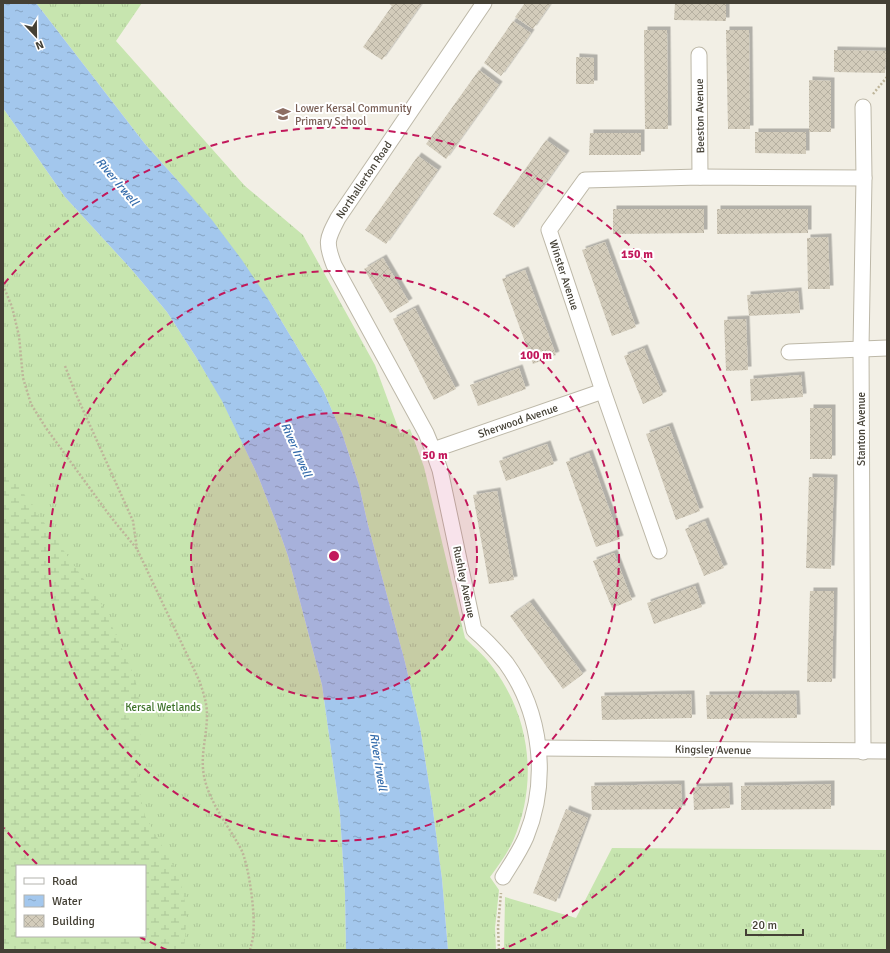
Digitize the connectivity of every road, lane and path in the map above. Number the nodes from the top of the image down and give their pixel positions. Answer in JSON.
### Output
{"nodes":[{"id":1,"x":484,"y":3,"type":"edge"},
{"id":2,"x":699,"y":55,"type":"dead end"},
{"id":3,"x":887,"y":77,"type":"edge"},
{"id":4,"x":863,"y":107,"type":"joint"},
{"id":5,"x":700,"y":178,"type":"junction"},
{"id":6,"x":864,"y":178,"type":"junction"},
{"id":7,"x":345,"y":284,"type":"joint"},
{"id":8,"x":3,"y":285,"type":"edge"},
{"id":9,"x":861,"y":348,"type":"junction"},
{"id":10,"x":887,"y":348,"type":"edge"},
{"id":11,"x":789,"y":352,"type":"dead end"},
{"id":12,"x":65,"y":366,"type":"dead end"},
{"id":13,"x":602,"y":392,"type":"junction"},
{"id":14,"x":434,"y":450,"type":"junction"},
{"id":15,"x":138,"y":549,"type":"junction"},
{"id":16,"x":659,"y":551,"type":"dead end"},
{"id":17,"x":538,"y":748,"type":"junction"},
{"id":18,"x":887,"y":751,"type":"edge"},
{"id":19,"x":863,"y":752,"type":"junction"},
{"id":20,"x":503,"y":876,"type":"joint"},
{"id":21,"x":250,"y":950,"type":"edge"},
{"id":22,"x":499,"y":950,"type":"edge"}],
"edges":[{"from":1,"to":7,"type":"street","name":"Northallerton Road"},
{"from":2,"to":5,"type":"street","name":"Beeston Avenue"},
{"from":3,"to":4,"type":"path"},
{"from":4,"to":6,"type":"street","name":"Stanton Avenue"},
{"from":5,"to":6,"type":"street","name":"Winster Avenue"},
{"from":5,"to":13,"type":"street","name":"Winster Avenue"},
{"from":6,"to":9,"type":"street","name":"Stanton Avenue"},
{"from":7,"to":14,"type":"street","name":"Rushley Avenue"},
{"from":8,"to":15,"type":"path"},
{"from":9,"to":10,"type":"street"},
{"from":9,"to":11,"type":"street"},
{"from":9,"to":19,"type":"street","name":"Stanton Avenue"},
{"from":12,"to":15,"type":"path"},
{"from":13,"to":14,"type":"street","name":"Sherwood Avenue"},
{"from":13,"to":16,"type":"street","name":"Winster Avenue"},
{"from":14,"to":17,"type":"street","name":"Rushley Avenue"},
{"from":15,"to":21,"type":"path"},
{"from":17,"to":19,"type":"street","name":"Kingsley Avenue"},
{"from":17,"to":20,"type":"street","name":"Rushley Avenue"},
{"from":18,"to":19,"type":"street","name":"Kingsley Avenue"},
{"from":20,"to":22,"type":"path"}]}
